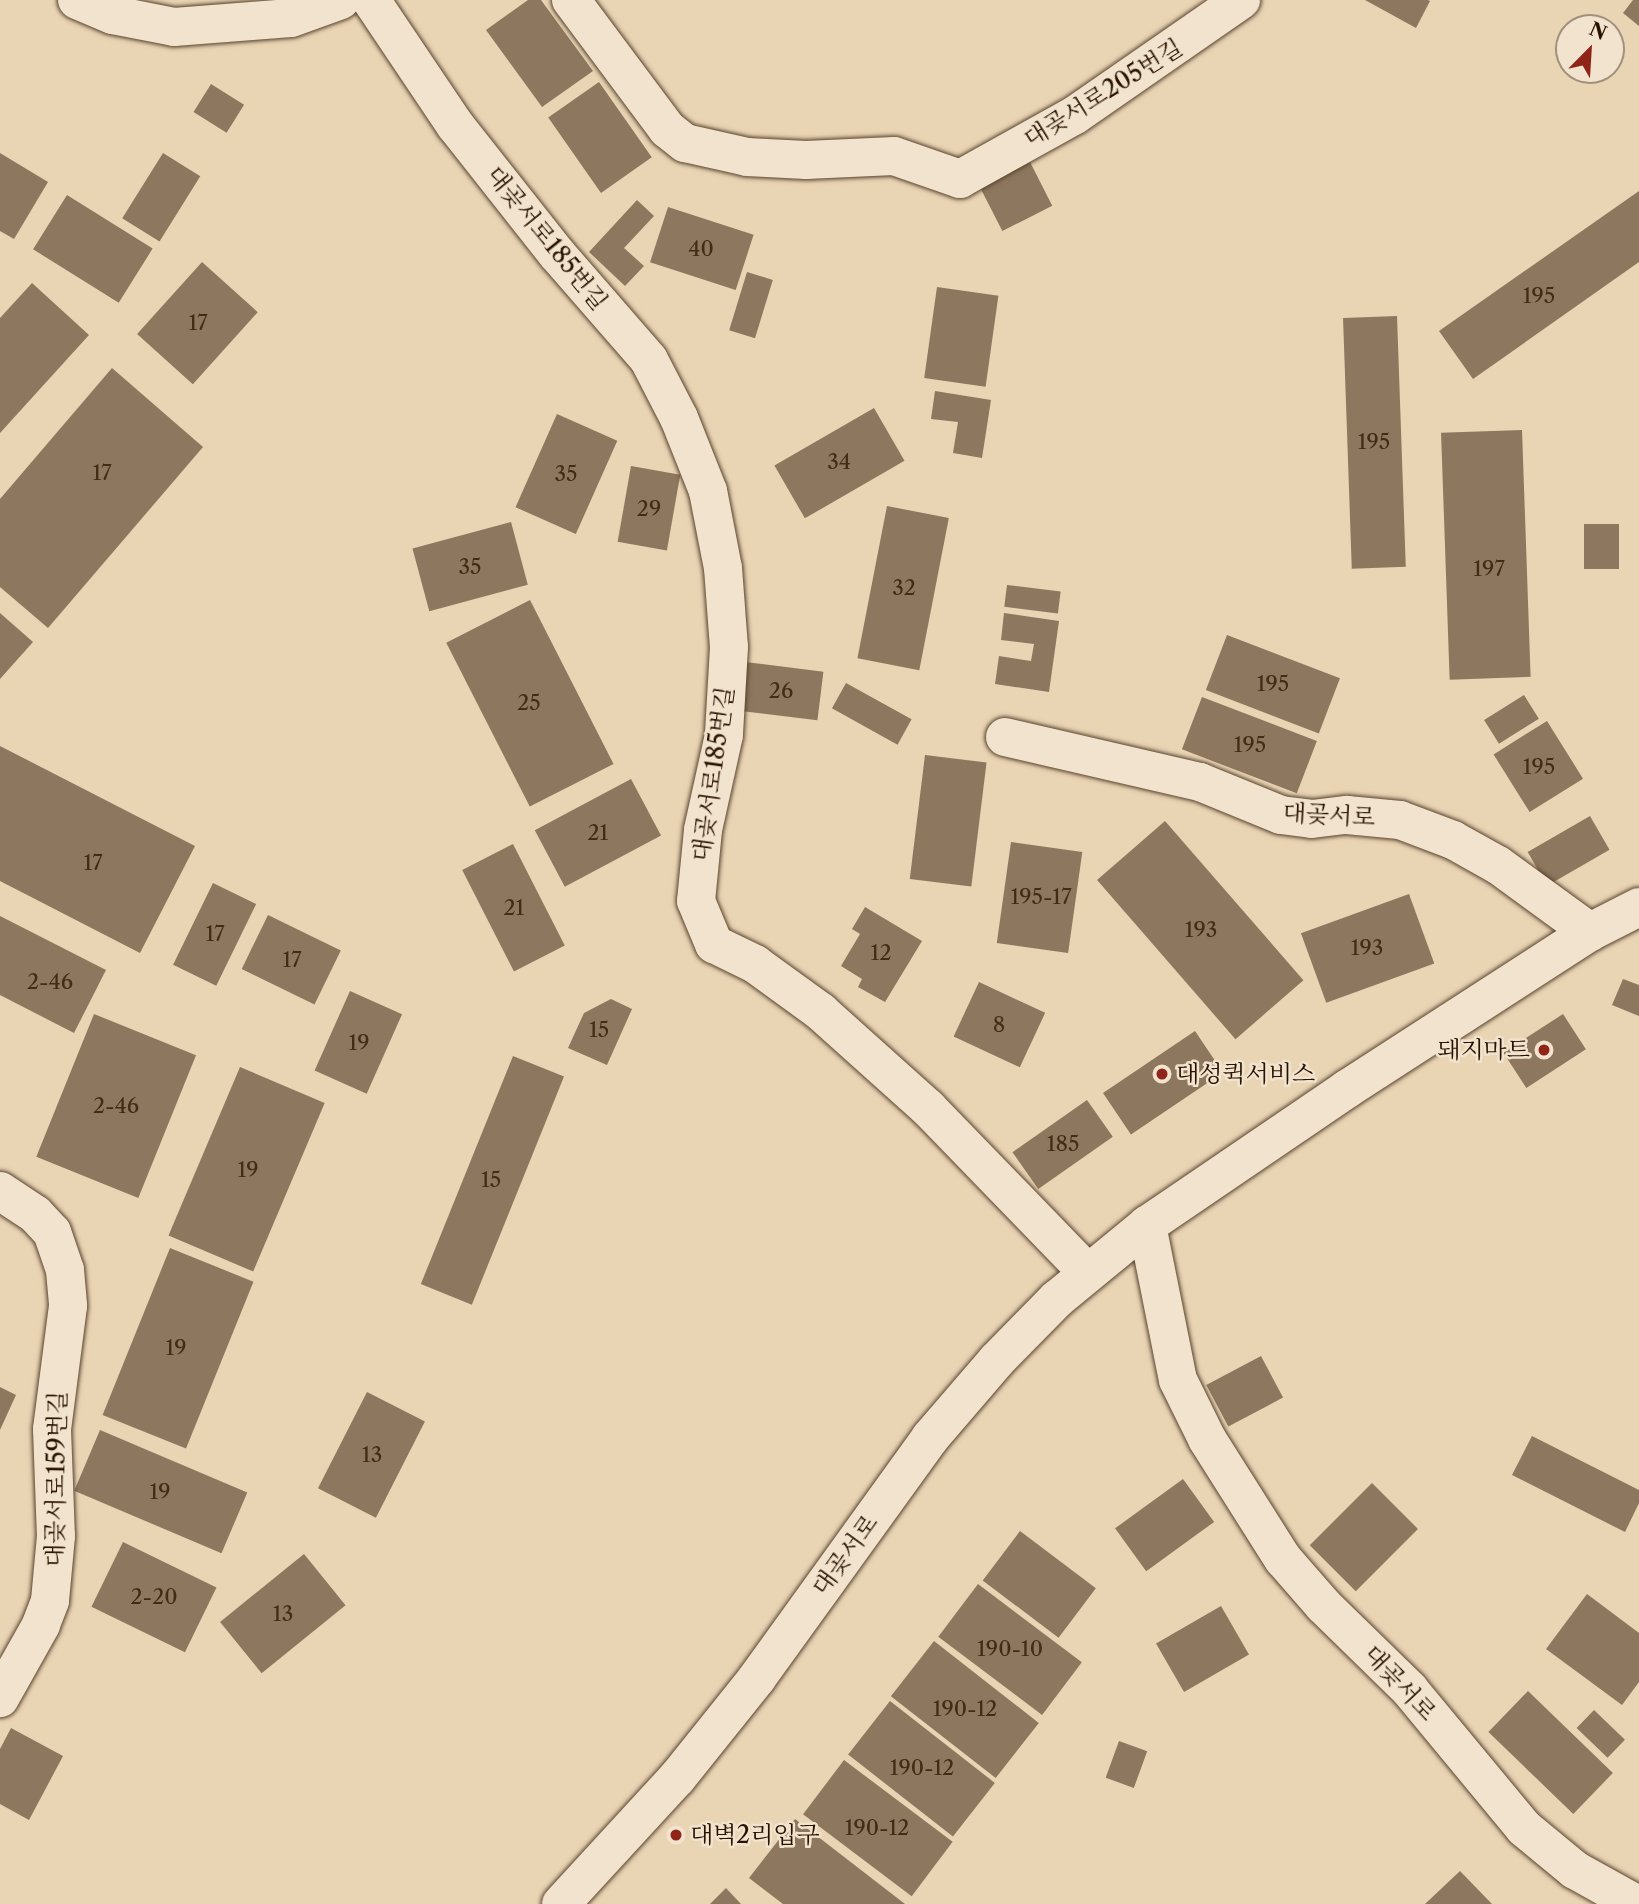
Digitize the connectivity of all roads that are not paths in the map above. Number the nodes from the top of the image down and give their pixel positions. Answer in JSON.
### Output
{"nodes":[{"id":1,"x":77,"y":0,"type":"edge"},
{"id":2,"x":341,"y":0,"type":"edge"},
{"id":3,"x":371,"y":0,"type":"edge"},
{"id":4,"x":571,"y":0,"type":"edge"},
{"id":5,"x":1241,"y":0,"type":"edge"},
{"id":6,"x":1004,"y":737,"type":"dead end"},
{"id":7,"x":1639,"y":907,"type":"edge"},
{"id":8,"x":1590,"y":932,"type":"junction"},
{"id":9,"x":0,"y":1191,"type":"edge"},
{"id":10,"x":1147,"y":1225,"type":"junction"},
{"id":11,"x":1087,"y":1272,"type":"junction"},
{"id":12,"x":0,"y":1698,"type":"edge"},
{"id":13,"x":561,"y":1904,"type":"edge"},
{"id":14,"x":1636,"y":1904,"type":"edge"}],
"edges":[{"from":1,"to":2,"type":"street"},
{"from":3,"to":11,"type":"street","name":"대곶서로185번길"},
{"from":4,"to":5,"type":"street","name":"대곶서로205번길"},
{"from":6,"to":8,"type":"street","name":"대곶서로"},
{"from":7,"to":8,"type":"street","name":"대곶서로"},
{"from":8,"to":10,"type":"street","name":"대곶서로"},
{"from":9,"to":12,"type":"street","name":"대곶서로159번길"},
{"from":10,"to":11,"type":"street","name":"대곶서로"},
{"from":10,"to":14,"type":"street","name":"대곶서로"},
{"from":11,"to":13,"type":"street","name":"대곶서로"}]}
